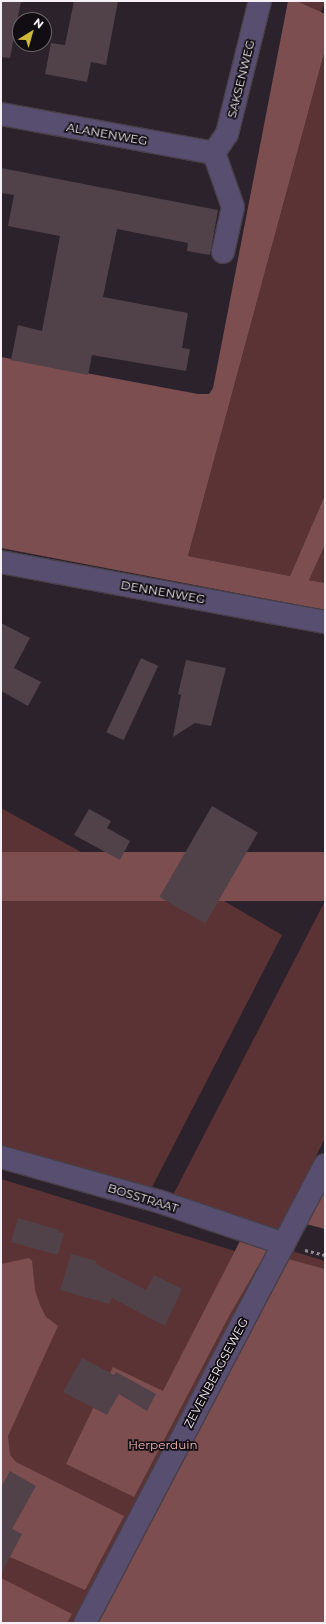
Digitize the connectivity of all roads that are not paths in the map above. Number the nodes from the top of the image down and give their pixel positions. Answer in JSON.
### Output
{"nodes":[{"id":1,"x":260,"y":1,"type":"edge"},
{"id":2,"x":1,"y":114,"type":"edge"},
{"id":3,"x":214,"y":153,"type":"junction"},
{"id":4,"x":223,"y":252,"type":"dead end"},
{"id":5,"x":1,"y":562,"type":"edge"},
{"id":6,"x":325,"y":622,"type":"edge"},
{"id":7,"x":1,"y":1157,"type":"edge"},
{"id":8,"x":325,"y":1165,"type":"edge"},
{"id":9,"x":284,"y":1244,"type":"junction"},
{"id":10,"x":84,"y":1623,"type":"edge"}],
"edges":[{"from":1,"to":3,"type":"street","name":"SAKSENWEG"},
{"from":2,"to":3,"type":"street","name":"ALANENWEG"},
{"from":3,"to":4,"type":"street"},
{"from":5,"to":6,"type":"street","name":"DENNENWEG"},
{"from":7,"to":9,"type":"street","name":"BOSSTRAAT"},
{"from":8,"to":9,"type":"street","name":"ZEVENBERGSEWEG"},
{"from":9,"to":10,"type":"street","name":"ZEVENBERGSEWEG"}]}
